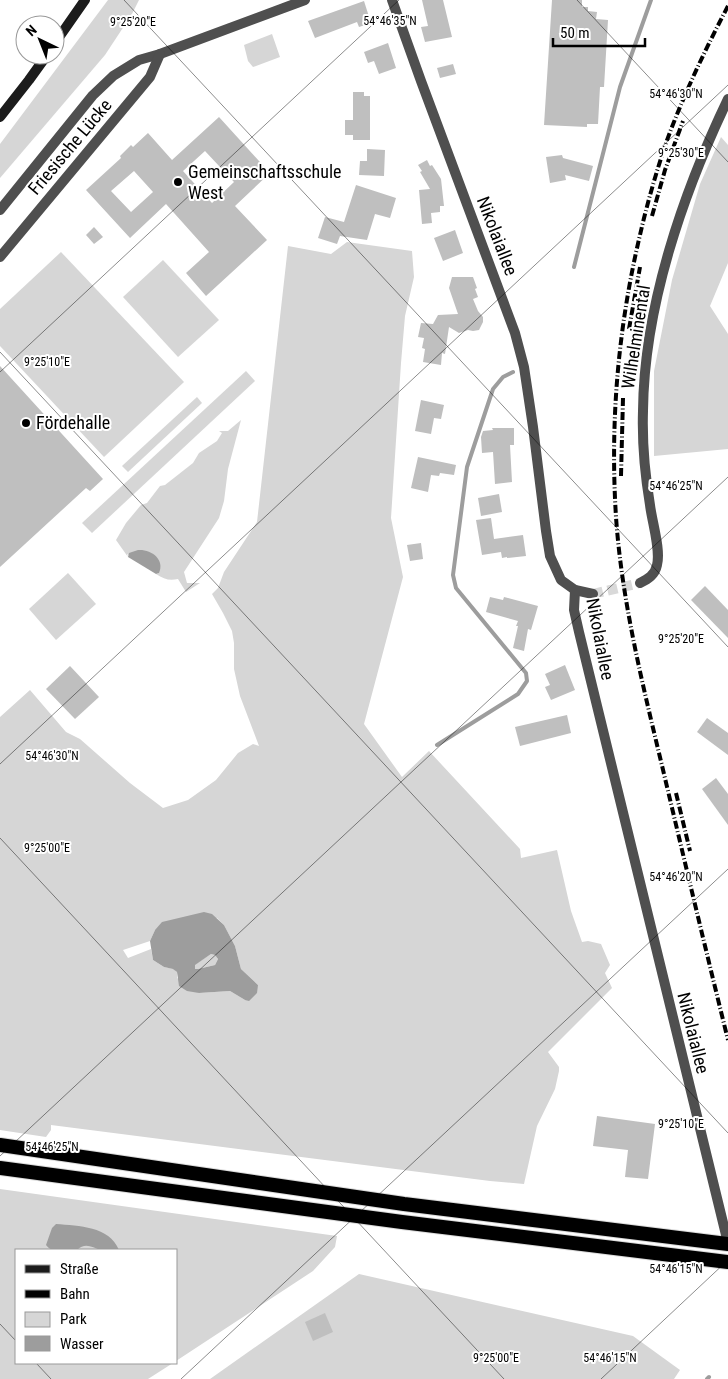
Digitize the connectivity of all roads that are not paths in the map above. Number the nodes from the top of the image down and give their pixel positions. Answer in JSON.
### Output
{"nodes":[{"id":1,"x":85,"y":0,"type":"edge"},
{"id":2,"x":305,"y":0,"type":"edge"},
{"id":3,"x":392,"y":0,"type":"edge"},
{"id":4,"x":65,"y":29,"type":"edge"},
{"id":5,"x":160,"y":54,"type":"junction"},
{"id":6,"x":40,"y":65,"type":"edge"},
{"id":7,"x":728,"y":99,"type":"edge"},
{"id":8,"x":0,"y":117,"type":"edge"},
{"id":9,"x":0,"y":210,"type":"edge"},
{"id":10,"x":0,"y":257,"type":"edge"},
{"id":11,"x":640,"y":583,"type":"tunnel mouth"},
{"id":12,"x":574,"y":590,"type":"junction"},
{"id":13,"x":593,"y":594,"type":"tunnel mouth"},
{"id":14,"x":0,"y":1145,"type":"edge"},
{"id":15,"x":0,"y":1168,"type":"edge"},
{"id":16,"x":728,"y":1244,"type":"edge"},
{"id":17,"x":728,"y":1262,"type":"edge"}],
"edges":[{"from":1,"to":4,"type":"main road"},
{"from":2,"to":5,"type":"street","name":"Friesische Lücke"},
{"from":3,"to":12,"type":"street","name":"Nikolaiallee"},
{"from":5,"to":9,"type":"street","name":"Friesische Lücke"},
{"from":5,"to":10,"type":"street","name":"Friesische Lücke"},
{"from":6,"to":8,"type":"main road"},
{"from":7,"to":11,"type":"street","name":"Wilhelminental"},
{"from":12,"to":13,"type":"street"},
{"from":12,"to":16,"type":"street","name":"Nikolaiallee"},
{"from":14,"to":16,"type":"highway"},
{"from":15,"to":17,"type":"highway"}]}
